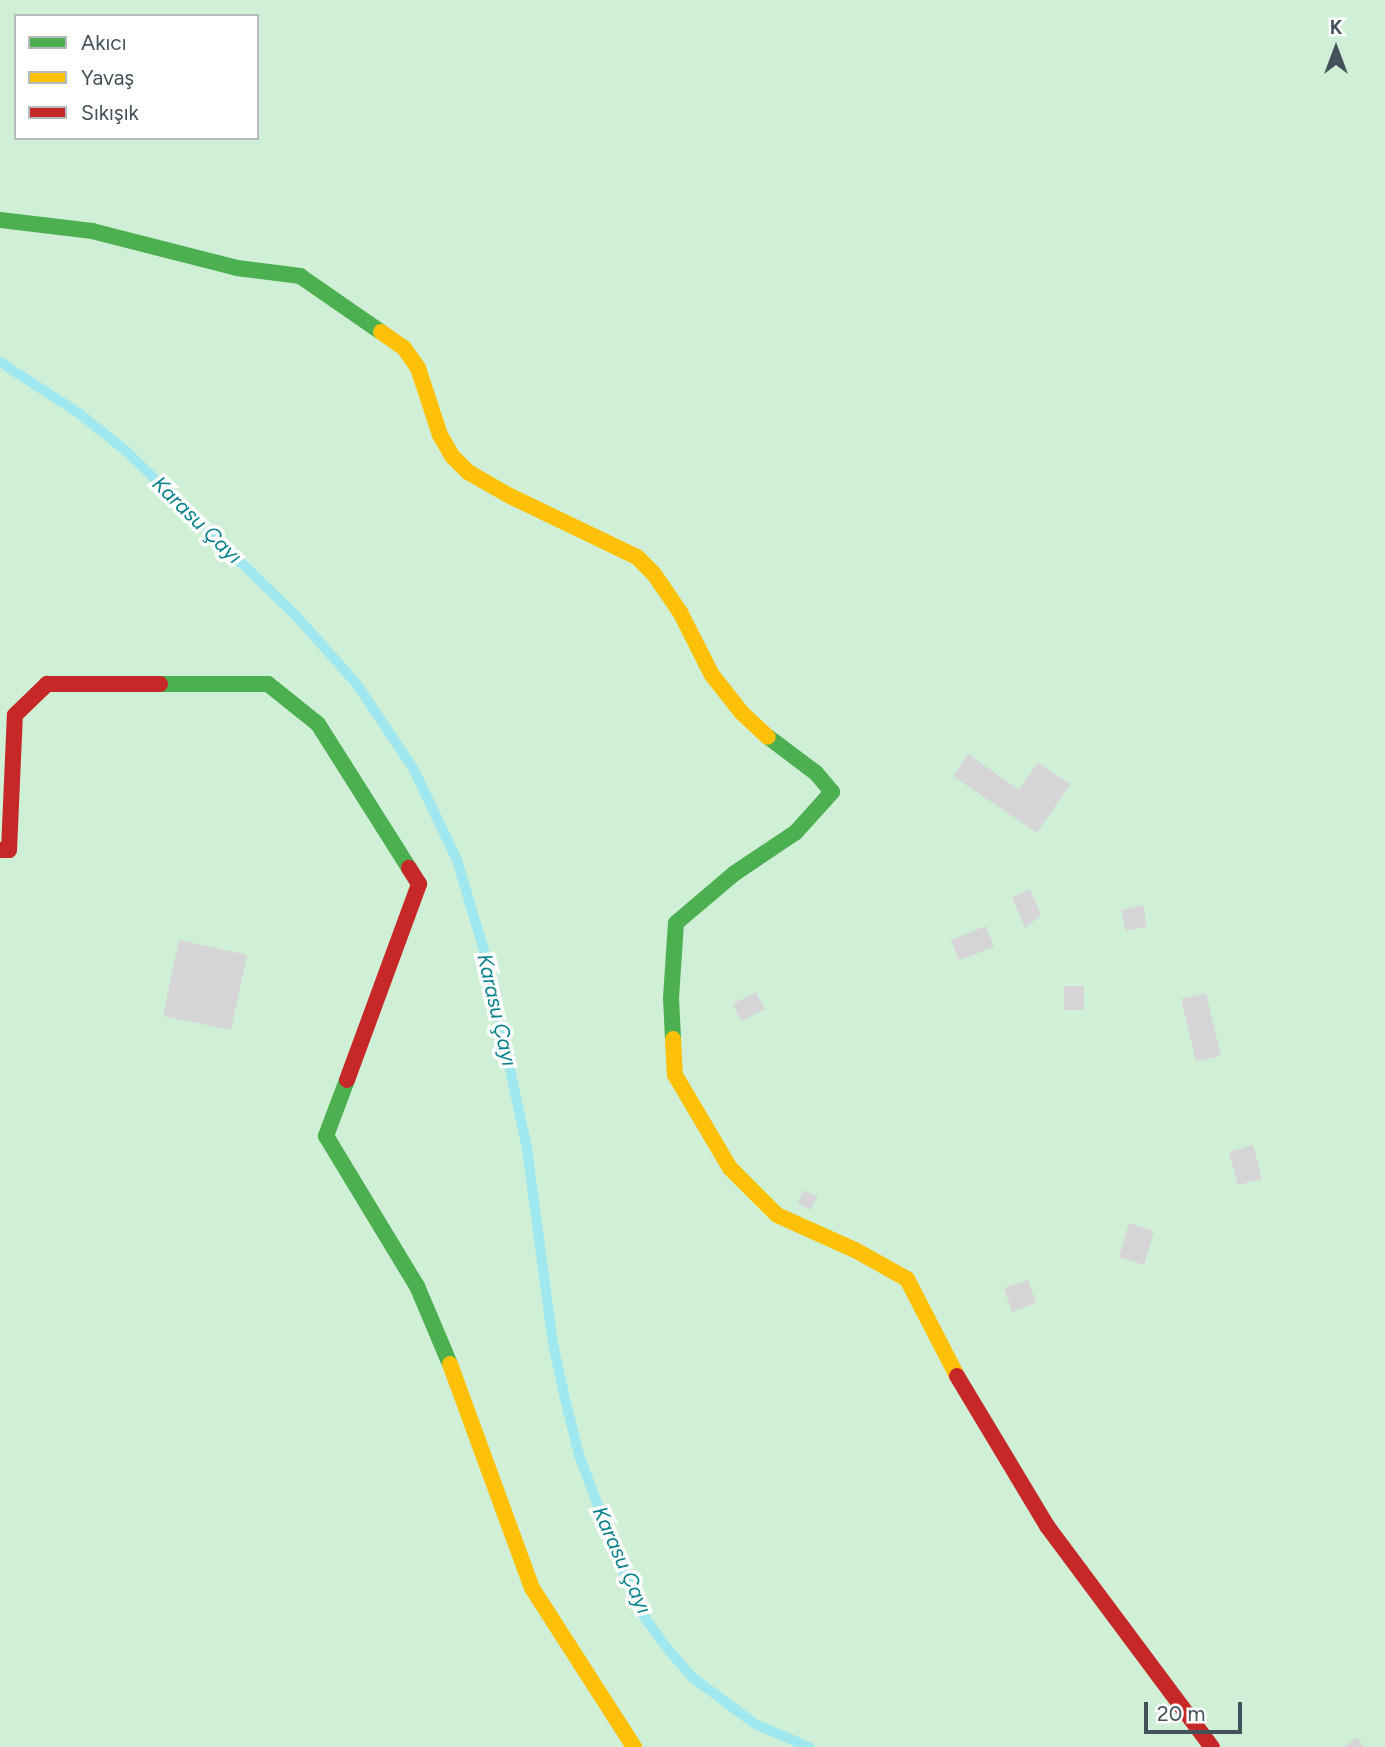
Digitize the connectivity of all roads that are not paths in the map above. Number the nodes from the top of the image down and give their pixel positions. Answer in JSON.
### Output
{"nodes":[{"id":1,"x":0,"y":220,"type":"edge"},
{"id":2,"x":0,"y":850,"type":"edge"},
{"id":3,"x":634,"y":1747,"type":"edge"},
{"id":4,"x":1212,"y":1747,"type":"edge"}],
"edges":[{"from":1,"to":4,"type":"street"},
{"from":2,"to":3,"type":"street"}]}
